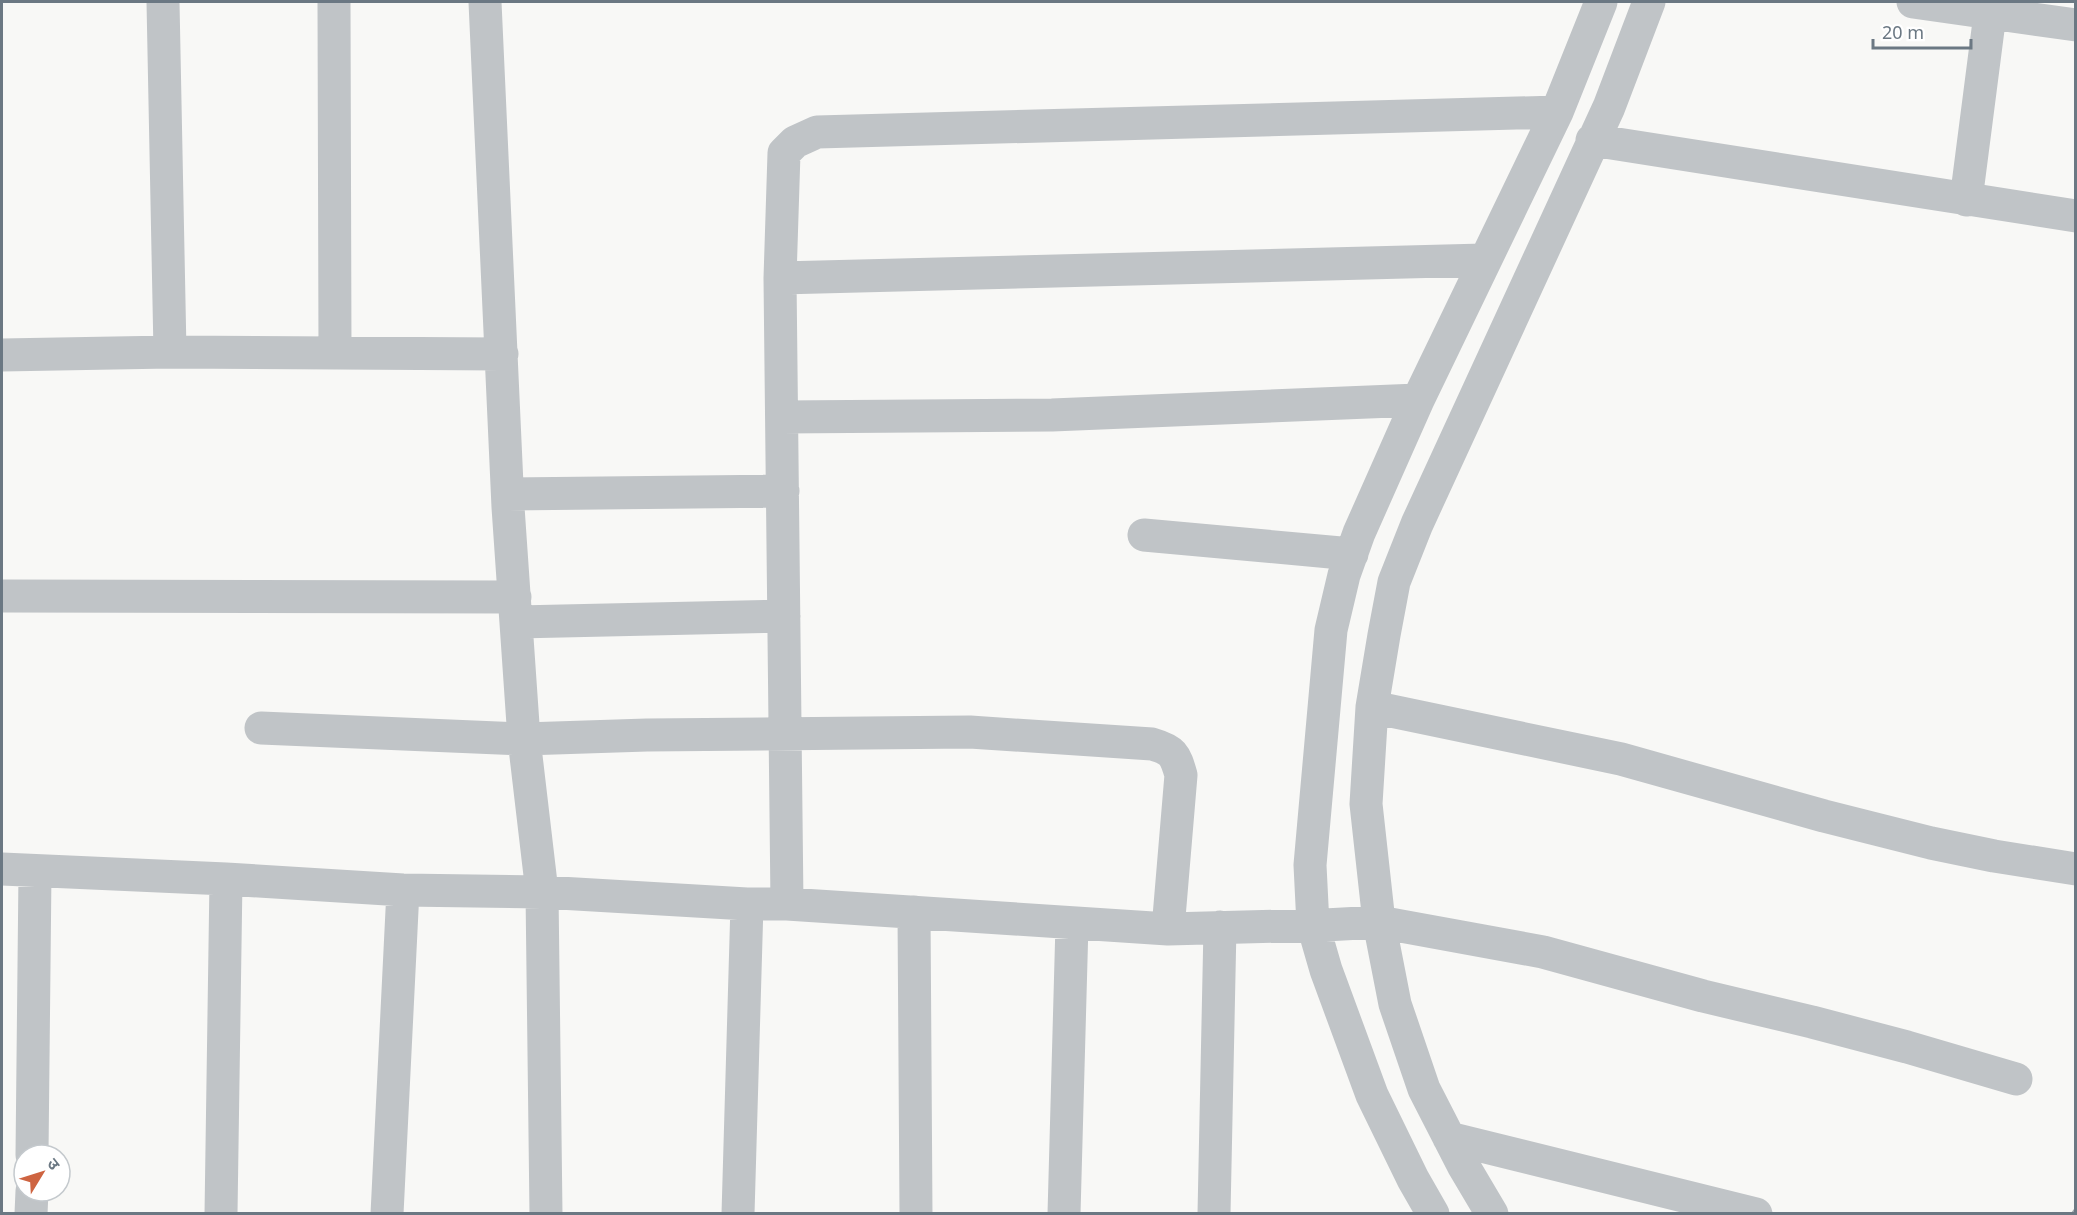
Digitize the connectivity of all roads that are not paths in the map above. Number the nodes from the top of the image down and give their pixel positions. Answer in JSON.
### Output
{"nodes":[{"id":1,"x":163,"y":2,"type":"edge"},
{"id":2,"x":334,"y":2,"type":"edge"},
{"id":3,"x":485,"y":2,"type":"edge"},
{"id":4,"x":1601,"y":2,"type":"edge"},
{"id":5,"x":1649,"y":2,"type":"edge"},
{"id":6,"x":1913,"y":2,"type":"edge"},
{"id":7,"x":1990,"y":14,"type":"junction"},
{"id":8,"x":2076,"y":25,"type":"edge"},
{"id":9,"x":1557,"y":112,"type":"junction"},
{"id":10,"x":1592,"y":140,"type":"junction"},
{"id":11,"x":1966,"y":200,"type":"junction"},
{"id":12,"x":2076,"y":216,"type":"edge"},
{"id":13,"x":1484,"y":260,"type":"junction"},
{"id":14,"x":780,"y":278,"type":"junction"},
{"id":15,"x":170,"y":352,"type":"junction"},
{"id":16,"x":336,"y":353,"type":"junction"},
{"id":17,"x":502,"y":354,"type":"junction"},
{"id":18,"x":2,"y":355,"type":"edge"},
{"id":19,"x":1418,"y":400,"type":"junction"},
{"id":20,"x":782,"y":417,"type":"junction"},
{"id":21,"x":783,"y":491,"type":"junction"},
{"id":22,"x":508,"y":494,"type":"junction"},
{"id":23,"x":1144,"y":535,"type":"dead end"},
{"id":24,"x":1352,"y":554,"type":"junction"},
{"id":25,"x":2,"y":596,"type":"edge"},
{"id":26,"x":516,"y":609,"type":"junction"},
{"id":27,"x":784,"y":616,"type":"junction"},
{"id":28,"x":1372,"y":707,"type":"junction"},
{"id":29,"x":261,"y":728,"type":"dead end"},
{"id":30,"x":784,"y":735,"type":"junction"},
{"id":31,"x":524,"y":739,"type":"junction"},
{"id":32,"x":2076,"y":868,"type":"edge"},
{"id":33,"x":2,"y":869,"type":"edge"},
{"id":34,"x":35,"y":872,"type":"junction"},
{"id":35,"x":226,"y":879,"type":"junction"},
{"id":36,"x":403,"y":890,"type":"junction"},
{"id":37,"x":542,"y":892,"type":"junction"},
{"id":38,"x":747,"y":904,"type":"junction"},
{"id":39,"x":786,"y":904,"type":"junction"},
{"id":40,"x":914,"y":912,"type":"junction"},
{"id":41,"x":1344,"y":923,"type":"junction"},
{"id":42,"x":1072,"y":924,"type":"junction"},
{"id":43,"x":1220,"y":927,"type":"junction"},
{"id":44,"x":1168,"y":929,"type":"junction"},
{"id":45,"x":2016,"y":1079,"type":"dead end"},
{"id":46,"x":1449,"y":1138,"type":"junction"},
{"id":47,"x":32,"y":1143,"type":"edge"},
{"id":48,"x":221,"y":1214,"type":"edge"},
{"id":49,"x":387,"y":1214,"type":"edge"},
{"id":50,"x":546,"y":1214,"type":"edge"},
{"id":51,"x":738,"y":1214,"type":"edge"},
{"id":52,"x":915,"y":1214,"type":"edge"},
{"id":53,"x":1064,"y":1214,"type":"edge"},
{"id":54,"x":1215,"y":1214,"type":"edge"},
{"id":55,"x":1433,"y":1214,"type":"edge"},
{"id":56,"x":1492,"y":1214,"type":"edge"},
{"id":57,"x":1756,"y":1214,"type":"edge"}],
"edges":[{"from":1,"to":15,"type":"street"},
{"from":2,"to":16,"type":"street"},
{"from":3,"to":17,"type":"street"},
{"from":4,"to":9,"type":"street"},
{"from":5,"to":10,"type":"street"},
{"from":6,"to":7,"type":"street"},
{"from":7,"to":8,"type":"street"},
{"from":7,"to":11,"type":"street"},
{"from":9,"to":13,"type":"street"},
{"from":9,"to":14,"type":"street"},
{"from":10,"to":11,"type":"street"},
{"from":10,"to":28,"type":"street"},
{"from":11,"to":12,"type":"street"},
{"from":13,"to":14,"type":"street"},
{"from":13,"to":19,"type":"street"},
{"from":14,"to":20,"type":"street"},
{"from":15,"to":16,"type":"street"},
{"from":15,"to":18,"type":"street"},
{"from":16,"to":17,"type":"street"},
{"from":17,"to":22,"type":"street"},
{"from":19,"to":20,"type":"street"},
{"from":19,"to":24,"type":"street"},
{"from":20,"to":21,"type":"street"},
{"from":21,"to":22,"type":"street"},
{"from":21,"to":27,"type":"street"},
{"from":22,"to":26,"type":"street"},
{"from":23,"to":24,"type":"street"},
{"from":24,"to":41,"type":"street"},
{"from":25,"to":26,"type":"street"},
{"from":26,"to":27,"type":"street"},
{"from":26,"to":31,"type":"street"},
{"from":27,"to":30,"type":"street"},
{"from":28,"to":32,"type":"street"},
{"from":28,"to":41,"type":"street"},
{"from":29,"to":31,"type":"street"},
{"from":30,"to":31,"type":"street"},
{"from":30,"to":39,"type":"street"},
{"from":30,"to":44,"type":"street"},
{"from":31,"to":37,"type":"street"},
{"from":33,"to":34,"type":"street"},
{"from":34,"to":35,"type":"street"},
{"from":34,"to":47,"type":"street"},
{"from":35,"to":36,"type":"street"},
{"from":35,"to":48,"type":"street"},
{"from":36,"to":37,"type":"street"},
{"from":36,"to":49,"type":"street"},
{"from":37,"to":38,"type":"street"},
{"from":37,"to":50,"type":"street"},
{"from":38,"to":39,"type":"street"},
{"from":38,"to":51,"type":"street"},
{"from":39,"to":40,"type":"street"},
{"from":40,"to":42,"type":"street"},
{"from":40,"to":52,"type":"street"},
{"from":41,"to":43,"type":"street"},
{"from":41,"to":45,"type":"street"},
{"from":41,"to":46,"type":"street"},
{"from":41,"to":55,"type":"street"},
{"from":42,"to":44,"type":"street"},
{"from":42,"to":53,"type":"street"},
{"from":43,"to":44,"type":"street"},
{"from":43,"to":54,"type":"street"},
{"from":46,"to":56,"type":"street"},
{"from":46,"to":57,"type":"street"}]}
